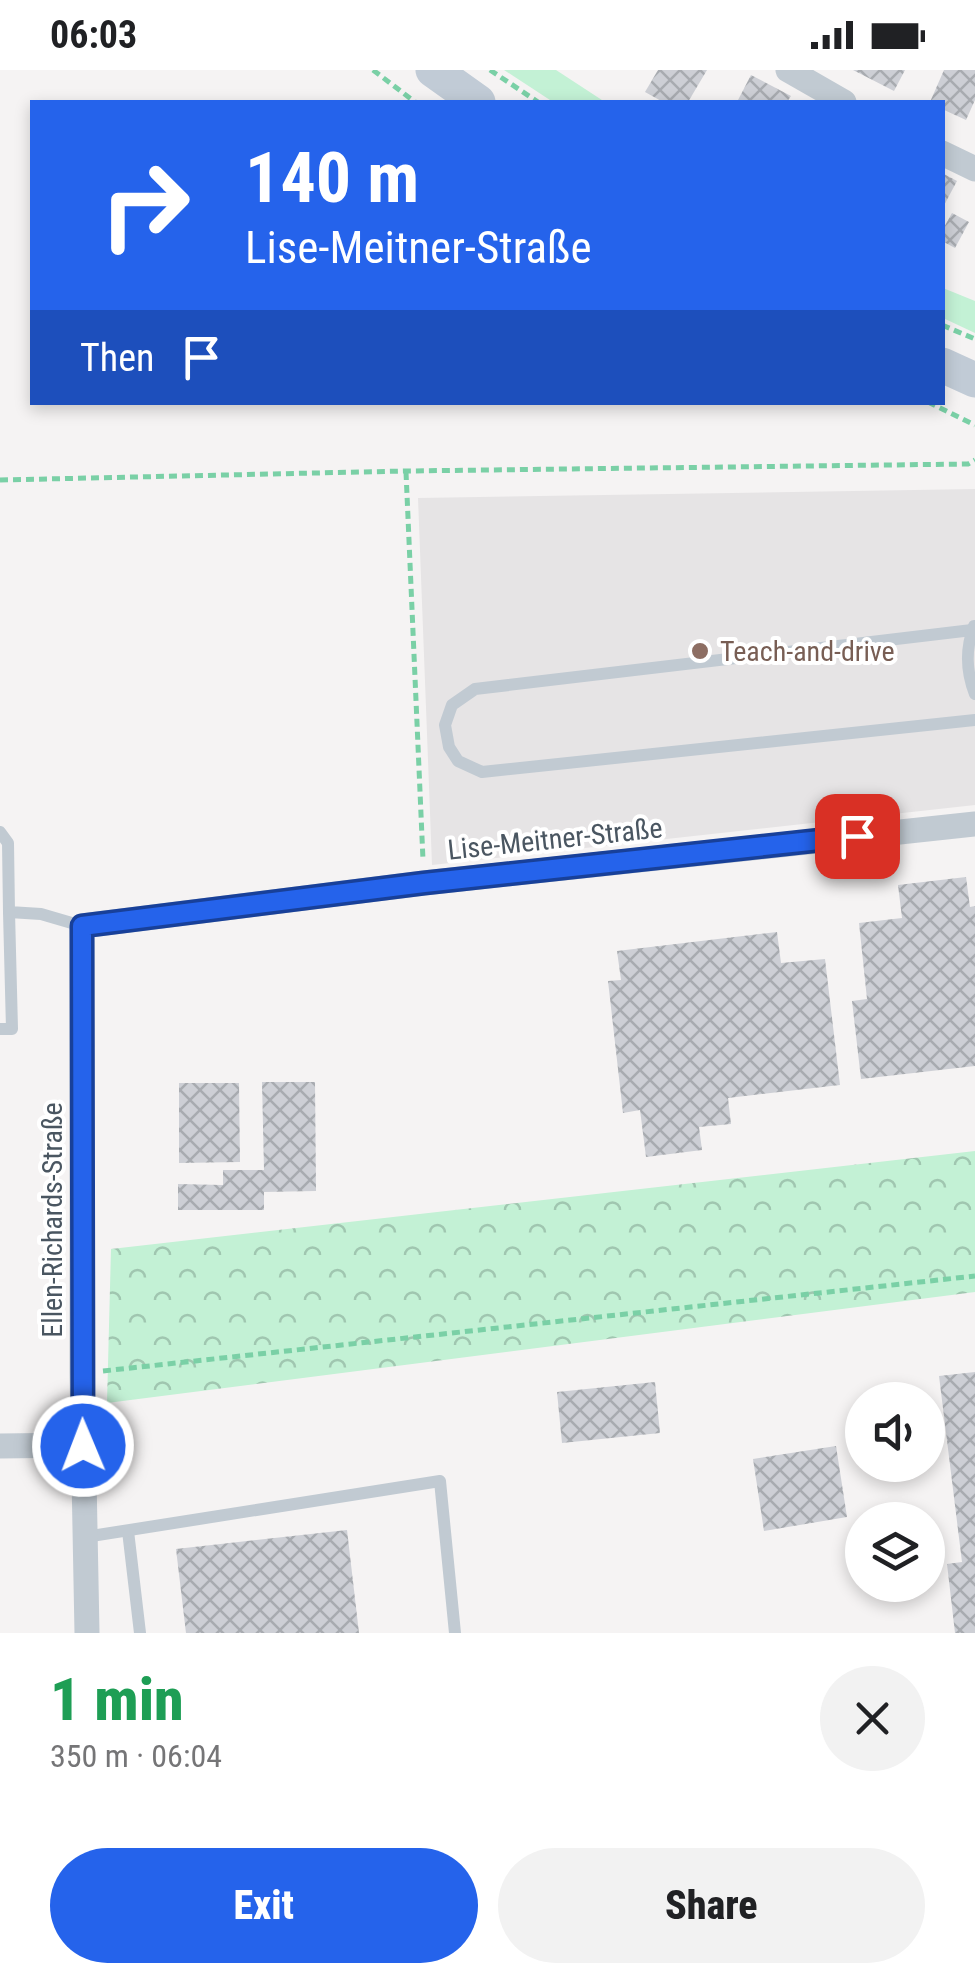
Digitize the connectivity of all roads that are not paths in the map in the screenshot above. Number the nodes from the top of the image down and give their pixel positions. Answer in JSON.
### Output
{"nodes":[{"id":1,"x":433,"y":70,"type":"edge"},
{"id":2,"x":788,"y":70,"type":"edge"},
{"id":3,"x":475,"y":100,"type":"edge"},
{"id":4,"x":840,"y":100,"type":"edge"},
{"id":5,"x":945,"y":154,"type":"edge"},
{"id":6,"x":975,"y":169,"type":"edge"},
{"id":7,"x":945,"y":366,"type":"edge"},
{"id":8,"x":975,"y":380,"type":"edge"},
{"id":9,"x":973,"y":627,"type":"edge"},
{"id":10,"x":975,"y":694,"type":"edge"},
{"id":11,"x":975,"y":720,"type":"edge"},
{"id":12,"x":975,"y":824,"type":"edge"},
{"id":13,"x":0,"y":832,"type":"edge"},
{"id":14,"x":10,"y":912,"type":"junction"},
{"id":15,"x":82,"y":926,"type":"junction"},
{"id":16,"x":0,"y":1030,"type":"edge"},
{"id":17,"x":0,"y":1446,"type":"edge"},
{"id":18,"x":83,"y":1446,"type":"junction"},
{"id":19,"x":128,"y":1530,"type":"junction"},
{"id":20,"x":85,"y":1537,"type":"junction"},
{"id":21,"x":87,"y":1633,"type":"edge"},
{"id":22,"x":140,"y":1633,"type":"edge"},
{"id":23,"x":455,"y":1633,"type":"edge"}],
"edges":[{"from":1,"to":3,"type":"main road"},
{"from":2,"to":4,"type":"street"},
{"from":5,"to":6,"type":"street"},
{"from":7,"to":8,"type":"main road"},
{"from":9,"to":10,"type":"lane"},
{"from":9,"to":11,"type":"lane"},
{"from":12,"to":15,"type":"street","name":"Lise-Meitner-Straße"},
{"from":13,"to":14,"type":"lane"},
{"from":14,"to":15,"type":"lane"},
{"from":14,"to":16,"type":"lane"},
{"from":15,"to":18,"type":"street","name":"Ellen-Richards-Straße"},
{"from":17,"to":18,"type":"street"},
{"from":18,"to":20,"type":"street","name":"Ellen-Richards-Straße"},
{"from":19,"to":20,"type":"lane"},
{"from":19,"to":22,"type":"lane"},
{"from":19,"to":23,"type":"lane"},
{"from":20,"to":21,"type":"street","name":"Ellen-Richards-Straße"}]}
